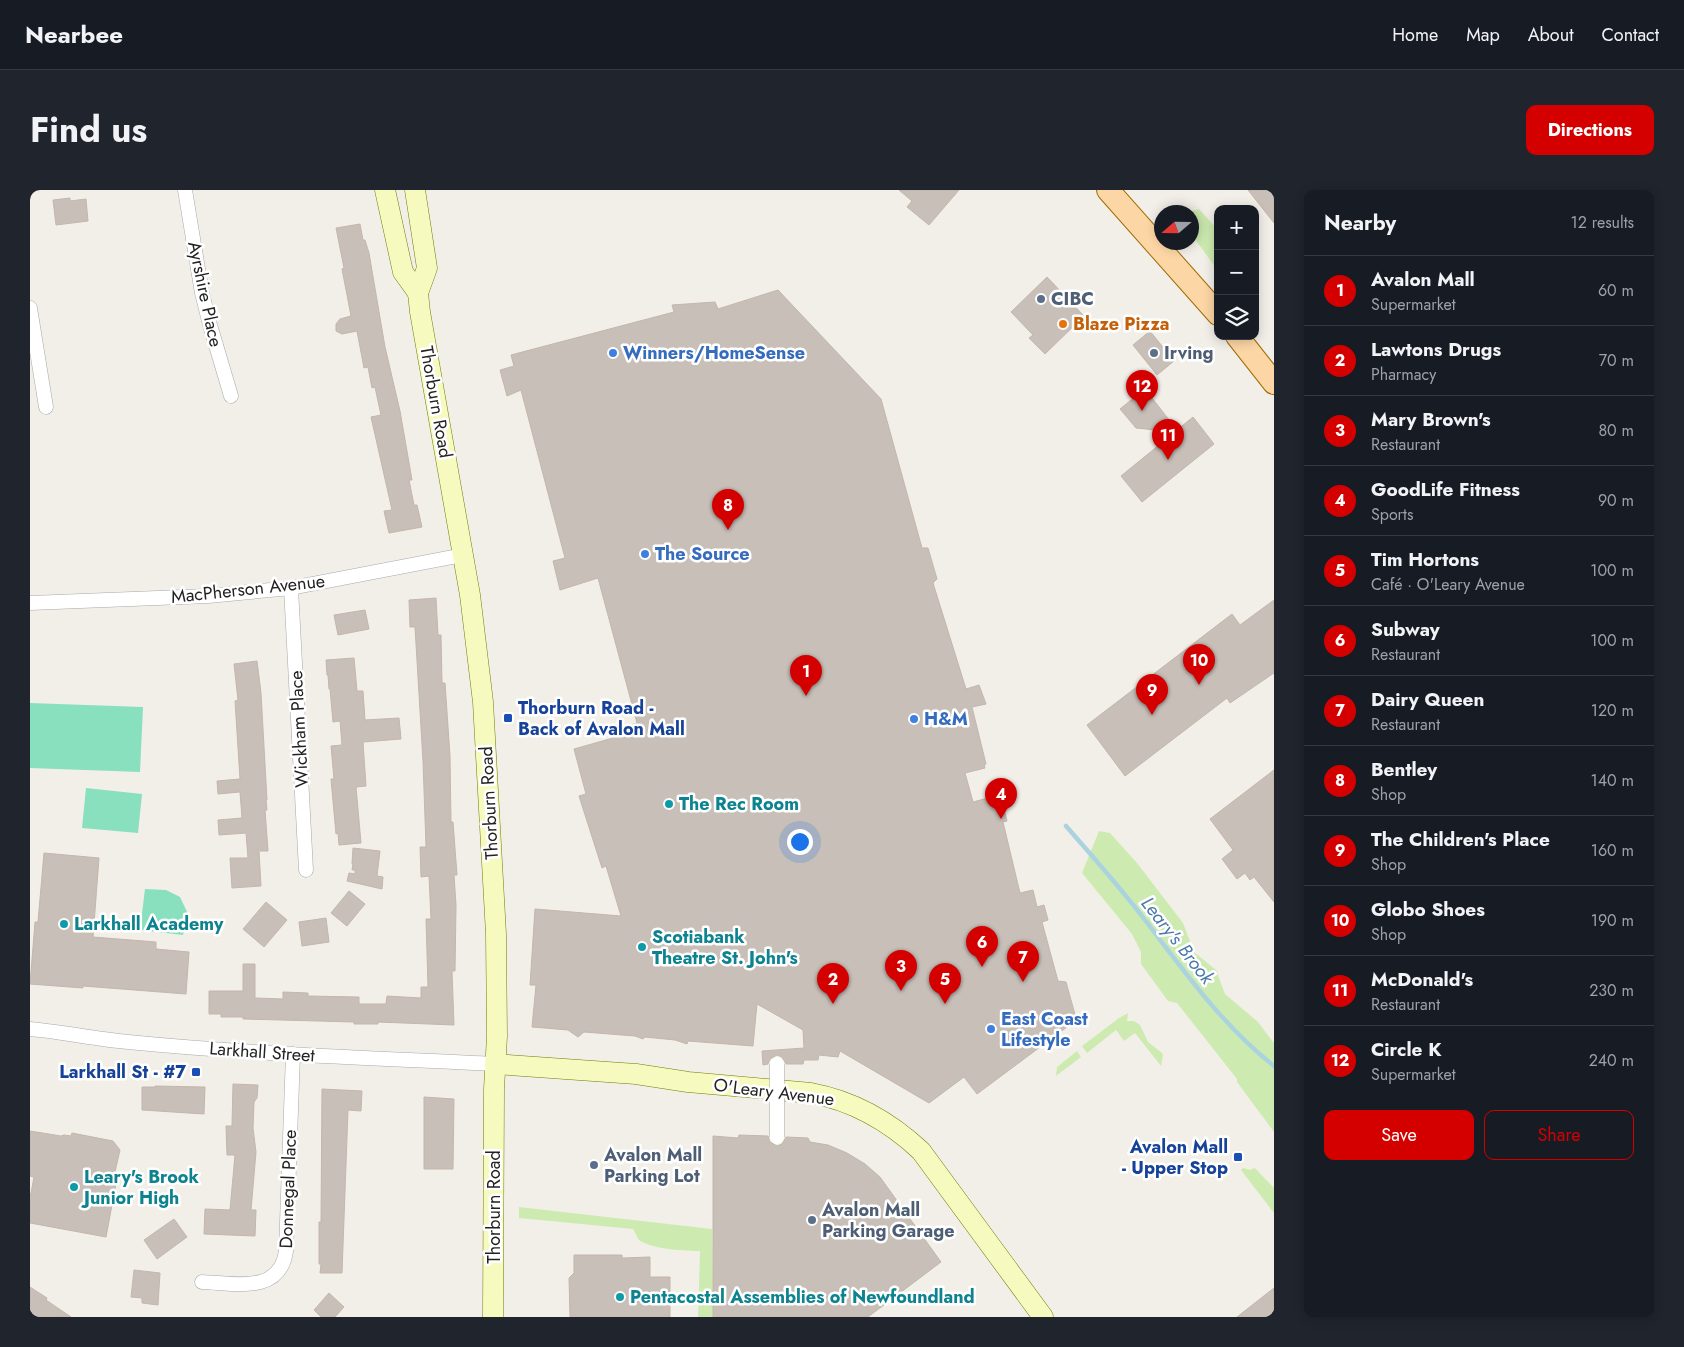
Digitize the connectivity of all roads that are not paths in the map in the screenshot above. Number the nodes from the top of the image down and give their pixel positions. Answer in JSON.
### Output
{"nodes":[{"id":1,"x":185,"y":190,"type":"edge"},
{"id":2,"x":385,"y":190,"type":"edge"},
{"id":3,"x":415,"y":190,"type":"edge"},
{"id":4,"x":1108,"y":190,"type":"edge"},
{"id":5,"x":418,"y":293,"type":"junction"},
{"id":6,"x":30,"y":308,"type":"edge"},
{"id":7,"x":1214,"y":309,"type":"edge"},
{"id":8,"x":1240,"y":340,"type":"edge"},
{"id":9,"x":1274,"y":382,"type":"edge"},
{"id":10,"x":231,"y":396,"type":"dead end"},
{"id":11,"x":46,"y":407,"type":"dead end"},
{"id":12,"x":463,"y":555,"type":"junction"},
{"id":13,"x":291,"y":588,"type":"junction"},
{"id":14,"x":30,"y":603,"type":"edge"},
{"id":15,"x":306,"y":870,"type":"dead end"},
{"id":16,"x":30,"y":1029,"type":"edge"},
{"id":17,"x":293,"y":1054,"type":"junction"},
{"id":18,"x":496,"y":1064,"type":"junction"},
{"id":19,"x":777,"y":1064,"type":"dead end"},
{"id":20,"x":777,"y":1137,"type":"dead end"},
{"id":21,"x":202,"y":1282,"type":"dead end"},
{"id":22,"x":494,"y":1317,"type":"edge"},
{"id":23,"x":1043,"y":1317,"type":"edge"}],
"edges":[{"from":1,"to":10,"type":"street","name":"Ayrshire Place"},
{"from":2,"to":5,"type":"main road","name":"Thorburn Road"},
{"from":3,"to":5,"type":"main road","name":"Thorburn Road"},
{"from":4,"to":7,"type":"main road"},
{"from":5,"to":12,"type":"main road","name":"Thorburn Road"},
{"from":6,"to":11,"type":"street"},
{"from":8,"to":9,"type":"main road"},
{"from":12,"to":13,"type":"street","name":"MacPherson Avenue"},
{"from":12,"to":18,"type":"main road","name":"Thorburn Road"},
{"from":13,"to":14,"type":"street","name":"MacPherson Avenue"},
{"from":13,"to":15,"type":"street","name":"Wickham Place"},
{"from":16,"to":17,"type":"street","name":"Larkhall Street"},
{"from":17,"to":18,"type":"street","name":"Larkhall Street"},
{"from":17,"to":21,"type":"street","name":"Donnegal Place"},
{"from":18,"to":22,"type":"main road","name":"Thorburn Road"},
{"from":18,"to":23,"type":"main road","name":"O'Leary Avenue"},
{"from":19,"to":20,"type":"street","bridge":true}]}
